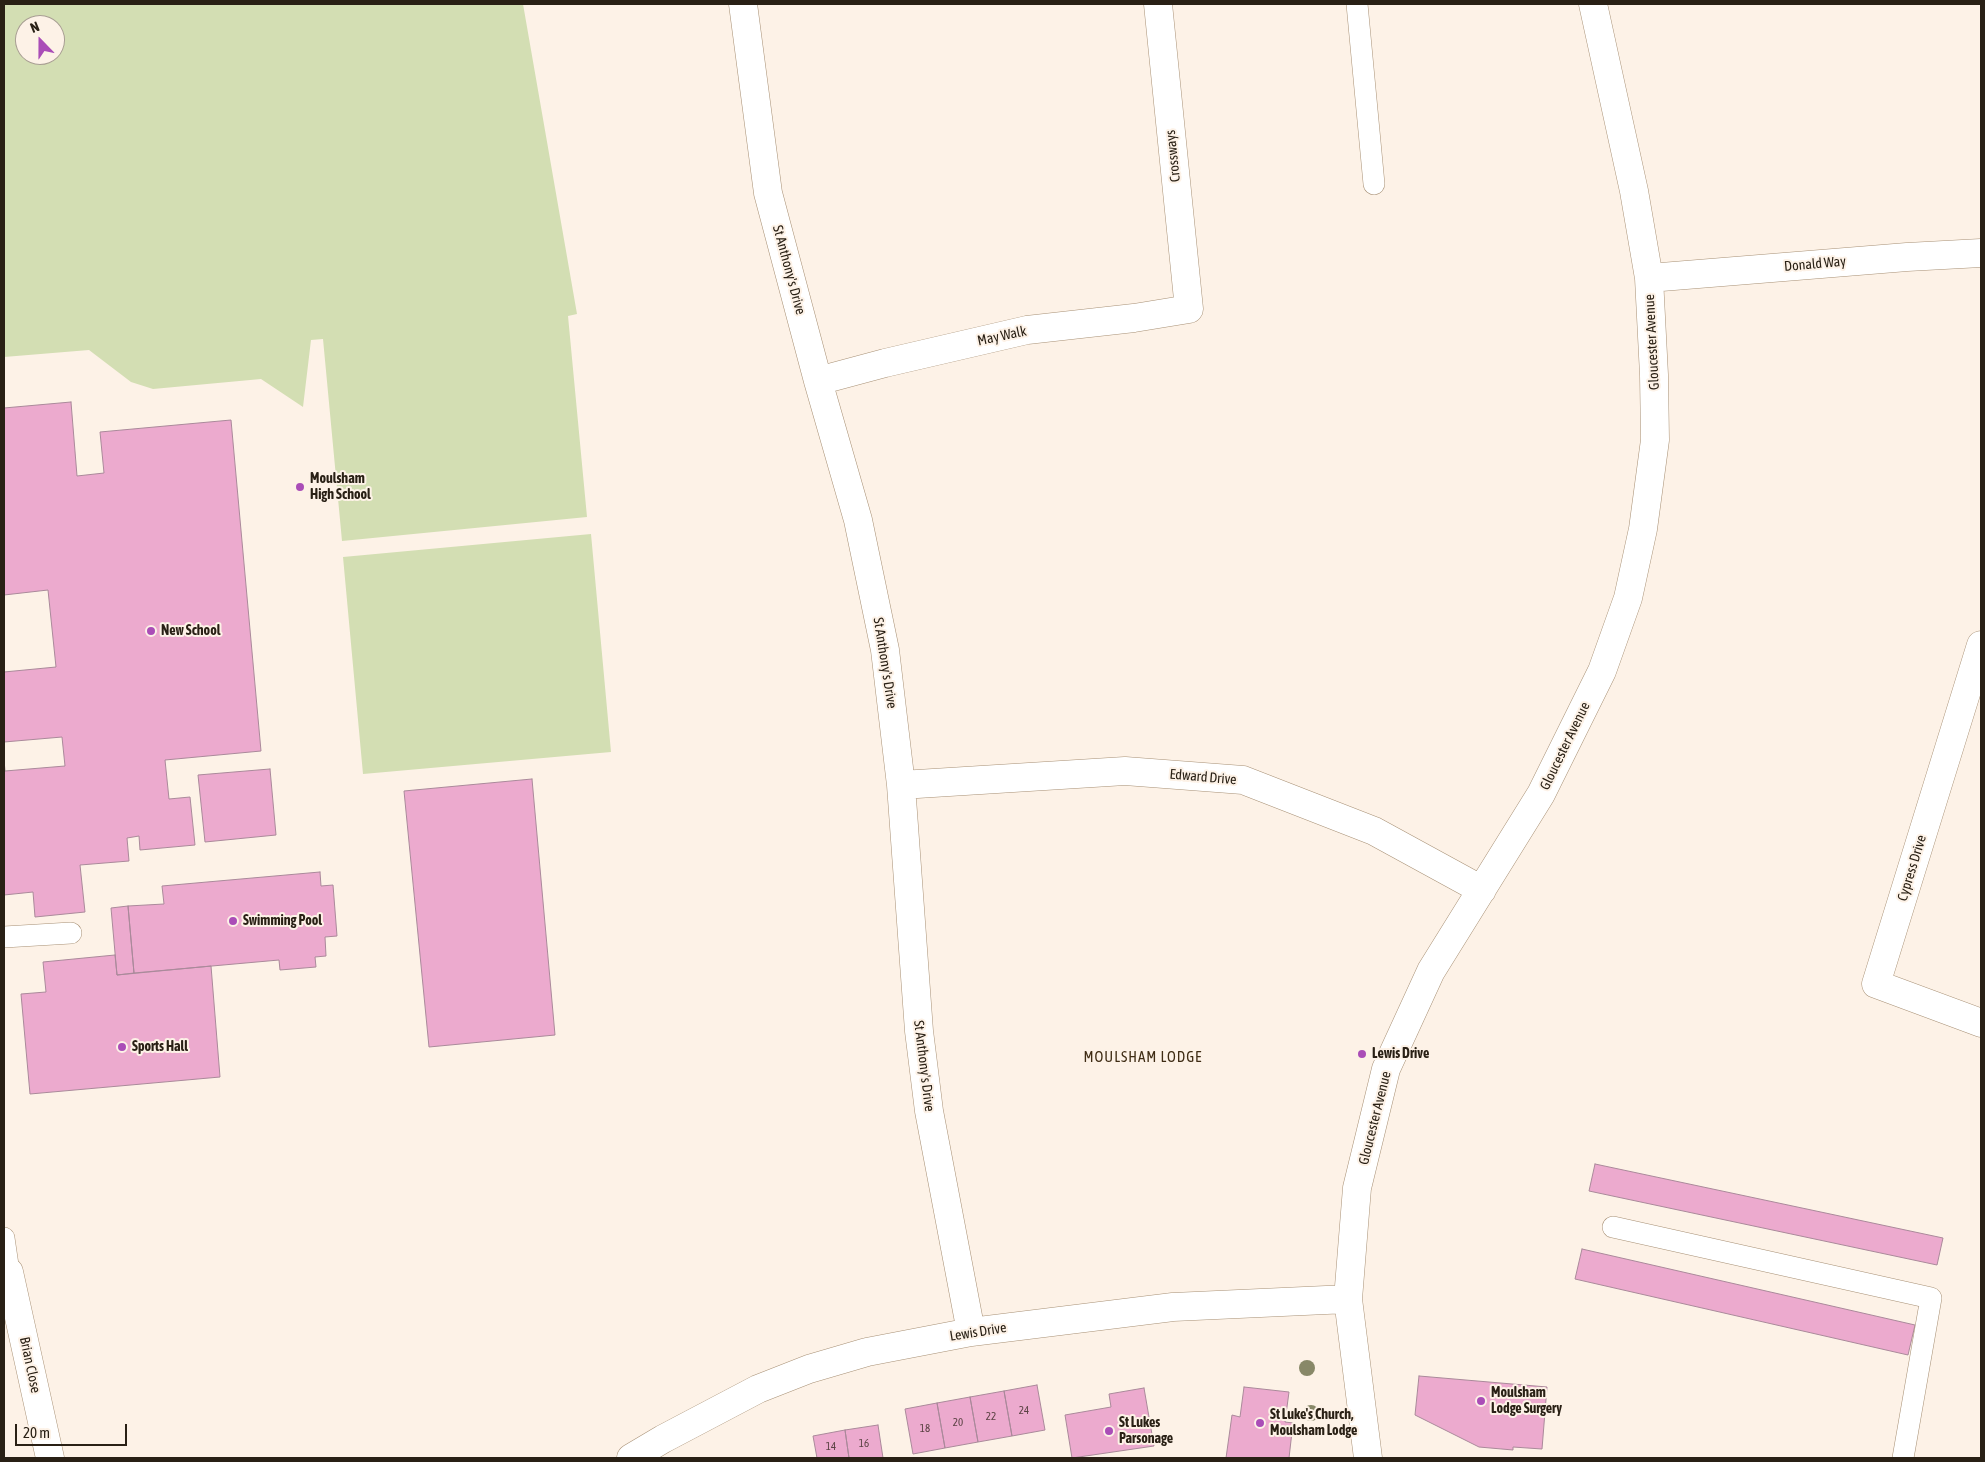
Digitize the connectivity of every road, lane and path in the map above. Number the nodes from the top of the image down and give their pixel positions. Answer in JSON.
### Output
{"nodes":[{"id":1,"x":743,"y":4,"type":"edge"},
{"id":2,"x":1158,"y":4,"type":"edge"},
{"id":3,"x":1357,"y":4,"type":"edge"},
{"id":4,"x":1593,"y":4,"type":"edge"},
{"id":5,"x":1374,"y":184,"type":"dead end"},
{"id":6,"x":1981,"y":253,"type":"edge"},
{"id":7,"x":1649,"y":278,"type":"junction"},
{"id":8,"x":1189,"y":309,"type":"joint"},
{"id":9,"x":818,"y":381,"type":"junction"},
{"id":10,"x":1981,"y":645,"type":"edge"},
{"id":11,"x":901,"y":785,"type":"junction"},
{"id":12,"x":1482,"y":890,"type":"junction"},
{"id":13,"x":71,"y":934,"type":"dead end"},
{"id":14,"x":4,"y":937,"type":"edge"},
{"id":15,"x":1981,"y":1024,"type":"edge"},
{"id":16,"x":1613,"y":1227,"type":"dead end"},
{"id":17,"x":4,"y":1238,"type":"edge"},
{"id":18,"x":9,"y":1272,"type":"joint"},
{"id":19,"x":1348,"y":1300,"type":"junction"},
{"id":20,"x":971,"y":1332,"type":"junction"},
{"id":21,"x":50,"y":1458,"type":"edge"},
{"id":22,"x":631,"y":1458,"type":"edge"},
{"id":23,"x":1368,"y":1458,"type":"edge"},
{"id":24,"x":1904,"y":1458,"type":"edge"}],
"edges":[{"from":1,"to":9,"type":"street","name":"St Anthony's Drive"},
{"from":2,"to":8,"type":"street","name":"Crossways"},
{"from":3,"to":5,"type":"lane"},
{"from":4,"to":7,"type":"street","name":"Gloucester Avenue"},
{"from":6,"to":7,"type":"street","name":"Donald Way"},
{"from":7,"to":12,"type":"street","name":"Gloucester Avenue"},
{"from":8,"to":9,"type":"street","name":"May Walk"},
{"from":9,"to":11,"type":"street","name":"St Anthony's Drive"},
{"from":10,"to":15,"type":"street","name":"Cypress Drive"},
{"from":11,"to":12,"type":"street","name":"Edward Drive"},
{"from":11,"to":20,"type":"street","name":"St Anthony's Drive"},
{"from":12,"to":19,"type":"street","name":"Gloucester Avenue"},
{"from":13,"to":14,"type":"lane"},
{"from":16,"to":24,"type":"lane"},
{"from":17,"to":18,"type":"lane"},
{"from":18,"to":21,"type":"street","name":"Brian Close"},
{"from":19,"to":20,"type":"street","name":"Lewis Drive"},
{"from":19,"to":23,"type":"street","name":"Gloucester Avenue"},
{"from":20,"to":22,"type":"street","name":"Lewis Drive"}]}
